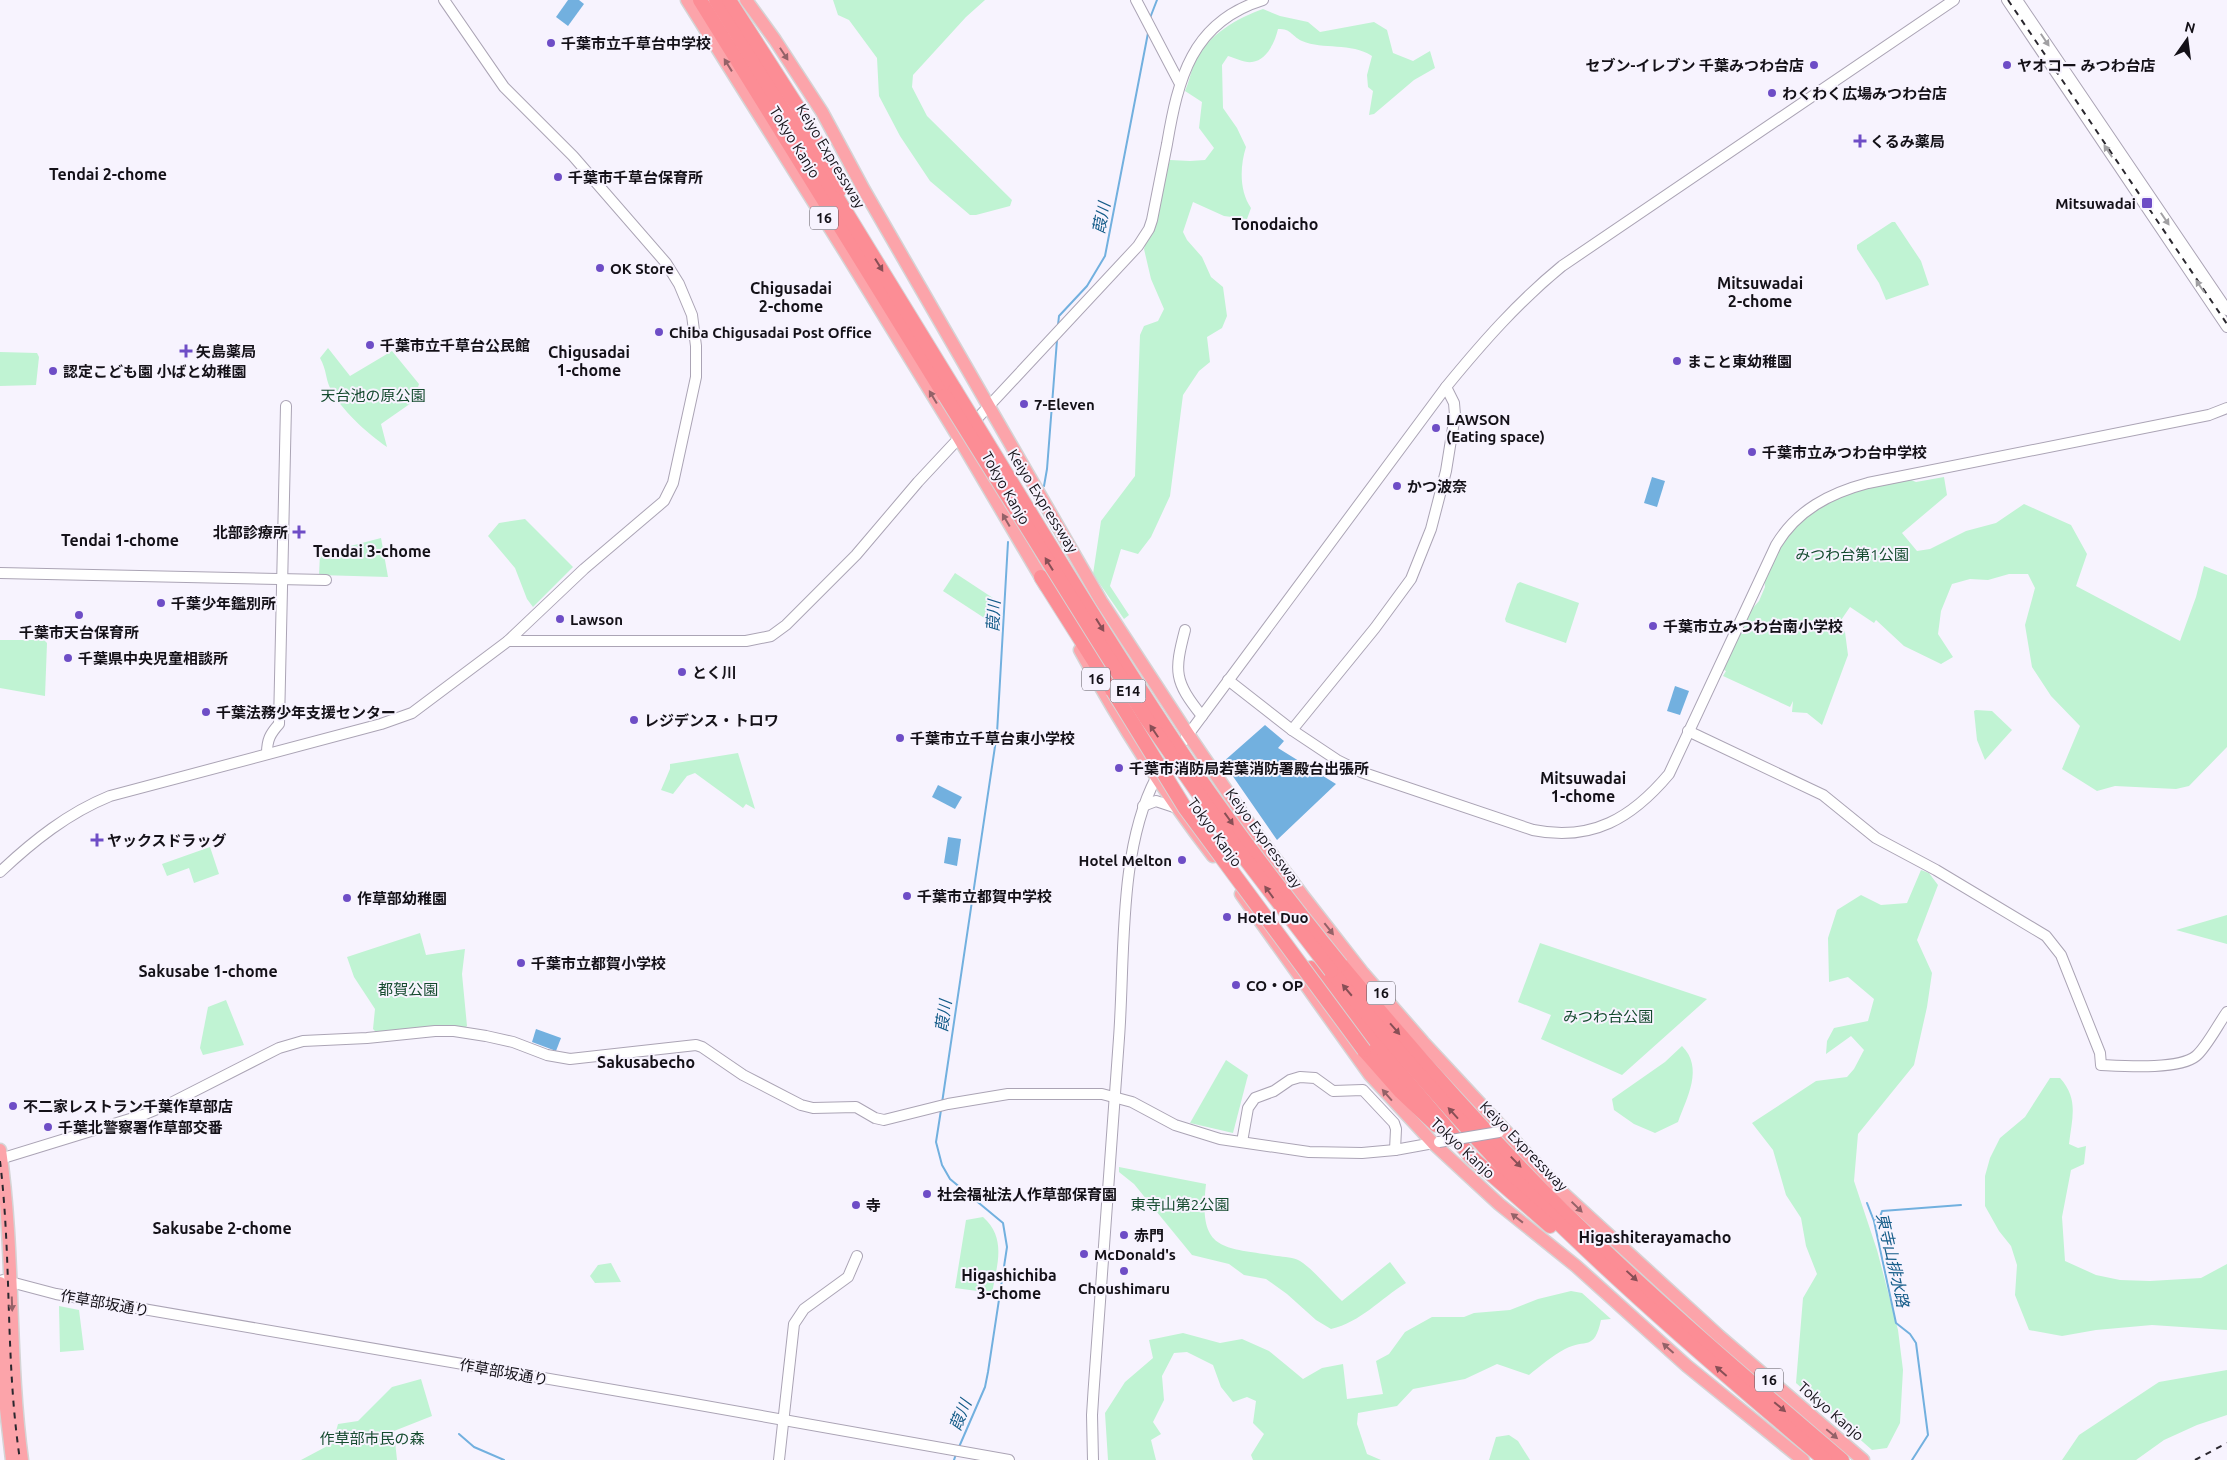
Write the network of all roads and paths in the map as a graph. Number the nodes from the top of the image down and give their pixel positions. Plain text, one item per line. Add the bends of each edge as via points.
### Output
1 (444, 0) edge
2 (687, 0) edge
3 (700, 0) edge
4 (716, 0) edge
5 (729, 0) edge
6 (746, 0) edge
7 (1136, 0) edge
8 (1263, 0) edge
9 (1954, 0) edge
10 (2006, 0) edge
11 (2018, 0) edge
12 (1179, 82) junction
13 (862, 238) junction
14 (2227, 310) edge
15 (2227, 326) edge
16 (1446, 386) junction
17 (950, 393) junction
18 (989, 405) junction
19 (286, 406) dead end
20 (2227, 408) edge
21 (959, 438) junction
22 (0, 572) edge
23 (1041, 577) junction
24 (283, 579) junction
25 (326, 580) dead end
26 (1185, 630) dead end
27 (508, 641) junction
28 (1228, 680) junction
29 (1202, 716) junction
30 (1292, 730) junction
31 (1688, 731) junction
32 (1188, 734) junction
33 (268, 753) junction
34 (1156, 778) junction
35 (1143, 806) junction
36 (1177, 808) junction
37 (0, 872) edge
38 (1226, 874) junction
39 (1336, 968) junction
40 (2227, 1012) edge
41 (1113, 1097) junction
42 (1501, 1132) junction
43 (1242, 1142) junction
44 (1436, 1143) junction
45 (1395, 1150) junction
46 (0, 1156) edge
47 (1474, 1160) junction
48 (857, 1256) dead end
49 (4, 1281) edge
50 (1642, 1302) junction
51 (782, 1420) junction
52 (12, 1460) edge
53 (22, 1460) edge
54 (779, 1460) edge
55 (1009, 1460) edge
56 (1093, 1460) edge
57 (1803, 1460) edge
58 (1825, 1460) edge
59 (1842, 1460) edge
60 (1863, 1460) edge

1 - 27 street via 504,87 573,156 666,263 692,315 696,346 696,377 670,493
21 -> 2 highway, Tokyo Kanjo / 16
3 - 17 highway, Keiyo Expressway / E14
4 - 13 highway, Keiyo Expressway / E14
5 - 13 highway via 797,106 842,190
6 -> 18 highway, Tokyo Kanjo / 16 via 822,112
7 - 12 street
8 - 12 street via 1233,13 1211,30 1192,56
9 - 16 street via 1562,266 1493,330
15 -> 10 street
11 -> 14 street
12 - 18 street via 1149,229 1130,255
13 -> 17 highway, Keiyo Expressway / E14
16 - 28 street
16 - 30 street via 1454,403 1455,415 1446,471 1431,529 1411,579
17 - 39 highway, Keiyo Expressway / E14, bridge via 1185,756
18 - 21 street
18 - 32 highway, Tokyo Kanjo / 16 via 1101,601
19 - 24 street
20 - 31 street via 2209,415 1868,483 1822,501 1794,520 1776,545
23 -> 21 highway, Tokyo Kanjo / 16
21 - 27 street via 856,555 771,636 746,641
22 - 24 street
23 - 34 highway, Tokyo Kanjo / 16 via 1131,740
23 - 47 highway, bridge via 1185,808 1364,1050 1400,1092
24 - 25 street
24 - 33 street via 279,724 267,741
26 - 29 street via 1177,659 1177,674 1185,694
27 - 33 street via 412,713
28 - 29 street
28 - 30 street
29 - 32 street
30 - 31 street via 1326,754 1361,772 1520,826 1557,834 1609,824 1634,810 1669,774
31 - 40 street via 1824,795 1876,838 2046,936 2061,955 2100,1053 2101,1065 2135,1067 2187,1061 2196,1056
32 - 34 street
32 -> 42 highway, Tokyo Kanjo / 16 via 1250,825 1363,973
33 - 37 street via 90,804 30,844
34 - 35 street
34 - 36 highway, Tokyo Kanjo / 16
35 - 36 street via 1156,801
35 - 41 street via 1135,832 1129,882
36 - 38 highway, Tokyo Kanjo / 16
44 -> 38 highway, Tokyo Kanjo / 16 via 1370,1075
38 - 47 highway via 1279,924 1340,1004
50 -> 39 highway, Keiyo Expressway / E14 via 1487,1150 1407,1061
39 -> 59 highway, Keiyo Expressway / E14 via 1564,1211 1659,1301
41 - 43 street via 1132,1102 1175,1125 1220,1139
41 - 46 street via 1102,1094 1023,1094 948,1104 884,1120 856,1107 813,1108 800,1105 743,1075 702,1046 570,1059 486,1036 436,1031 303,1040 289,1044 151,1112
41 - 56 street via 1092,1415
42 - 44 street, bridge
42 -> 60 highway, Tokyo Kanjo / 16 via 1601,1230
43 - 45 street via 1333,1154
43 - 45 street via 1251,1102 1290,1080 1307,1077 1319,1080 1333,1091 1357,1089 1367,1093 1394,1124
44 - 45 street
57 -> 44 highway, Tokyo Kanjo / 16 via 1687,1366 1576,1266 1499,1204
46 - 49 highway
47 - 50 highway
48 - 51 street via 848,1277 804,1309 794,1324
49 - 51 street, 作草部坂通り via 56,1294
49 - 52 highway via 5,1400
49 -> 53 highway
58 -> 50 highway, Keiyo Expressway / E14
51 - 54 street
51 - 55 street, 作草部坂通り

